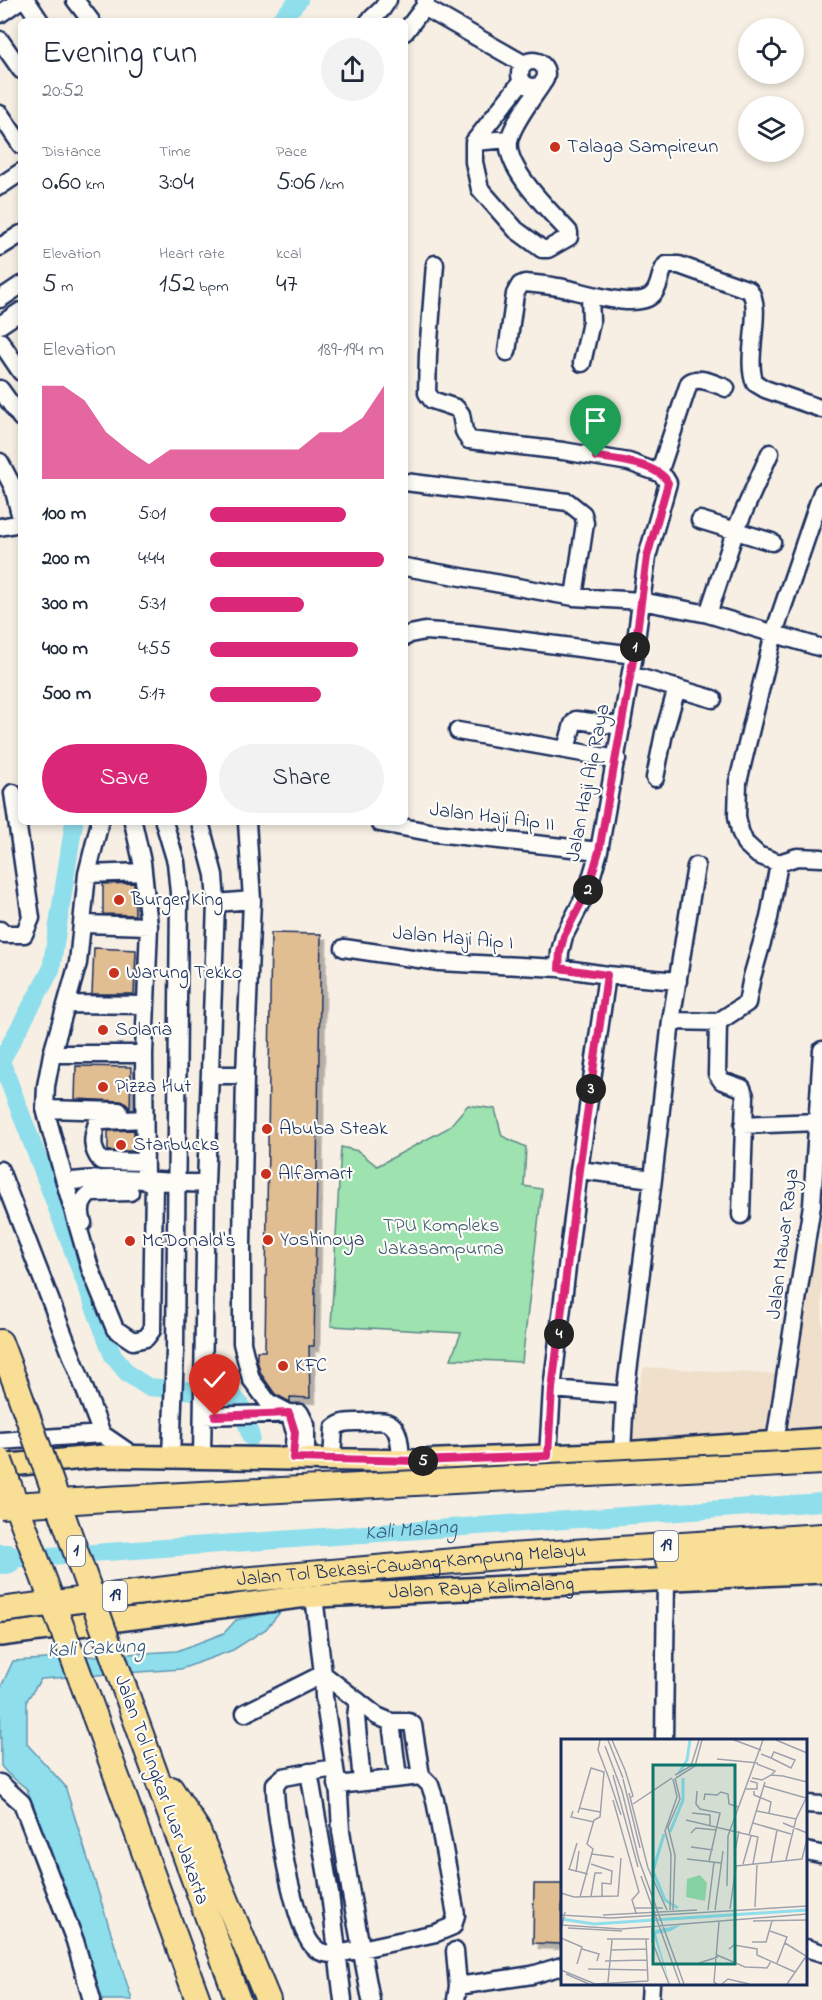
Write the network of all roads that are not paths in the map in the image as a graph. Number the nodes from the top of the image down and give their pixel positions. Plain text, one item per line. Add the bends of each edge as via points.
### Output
1 (20, 0) edge
2 (26, 0) edge
3 (75, 0) edge
4 (388, 0) edge
5 (425, 4) edge
6 (0, 14) edge
7 (38, 18) edge
8 (88, 18) edge
9 (372, 18) edge
10 (408, 28) edge
11 (0, 40) edge
12 (18, 66) edge
13 (523, 73) junction
14 (542, 84) junction
15 (0, 114) edge
16 (509, 139) junction
17 (18, 141) edge
18 (474, 141) junction
19 (18, 174) edge
20 (0, 186) edge
21 (18, 236) edge
22 (0, 247) edge
23 (435, 264) dead end
24 (10, 292) edge
25 (590, 295) junction
26 (18, 305) edge
27 (18, 312) edge
28 (0, 325) edge
29 (0, 341) edge
30 (507, 352) dead end
31 (582, 363) dead end
32 (18, 368) edge
33 (726, 387) dead end
34 (0, 389) edge
35 (822, 409) edge
36 (18, 414) edge
37 (770, 453) dead end
38 (0, 462) edge
39 (658, 473) junction
40 (408, 482) edge
41 (822, 492) edge
42 (18, 506) edge
43 (700, 520) dead end
44 (18, 524) edge
45 (0, 527) edge
46 (736, 529) junction
47 (772, 542) dead end
48 (408, 568) edge
49 (574, 597) junction
50 (641, 601) junction
51 (708, 614) junction
52 (774, 633) junction
53 (408, 635) edge
54 (822, 648) edge
55 (634, 655) junction
56 (631, 675) junction
57 (677, 688) junction
58 (713, 699) dead end
59 (622, 726) junction
60 (458, 732) dead end
61 (566, 749) junction
62 (617, 759) junction
63 (655, 778) dead end
64 (11, 793) edge
65 (99, 825) edge
66 (134, 825) edge
67 (165, 825) edge
68 (201, 825) edge
69 (247, 825) edge
70 (391, 825) edge
71 (599, 851) junction
72 (822, 858) edge
73 (778, 863) junction
74 (696, 866) dead end
75 (143, 872) junction
76 (87, 874) junction
77 (252, 900) junction
78 (216, 903) junction
79 (84, 924) junction
80 (149, 926) junction
81 (0, 930) edge
82 (344, 948) dead end
83 (559, 968) junction
84 (607, 975) junction
85 (678, 981) junction
86 (67, 1004) junction
87 (145, 1005) junction
88 (671, 1021) junction
89 (718, 1022) junction
90 (822, 1050) edge
91 (52, 1054) junction
92 (144, 1054) junction
93 (245, 1075) junction
94 (210, 1076) junction
95 (45, 1109) junction
96 (144, 1116) junction
97 (818, 1122) junction
98 (743, 1125) junction
99 (144, 1162) junction
100 (0, 1170) edge
101 (579, 1170) junction
102 (653, 1179) junction
103 (65, 1182) junction
104 (176, 1182) junction
105 (206, 1184) junction
106 (151, 1185) junction
107 (741, 1215) dead end
108 (124, 1336) junction
109 (0, 1342) edge
110 (552, 1389) junction
111 (625, 1395) junction
112 (289, 1413) junction
113 (207, 1415) junction
114 (102, 1434) junction
115 (822, 1439) edge
116 (0, 1442) edge
117 (775, 1442) junction
118 (622, 1453) junction
119 (134, 1456) junction
120 (548, 1456) junction
121 (171, 1457) junction
122 (202, 1457) junction
123 (299, 1458) junction
124 (332, 1459) junction
125 (0, 1461) edge
126 (401, 1461) junction
127 (822, 1462) edge
128 (0, 1466) edge
129 (0, 1506) edge
130 (822, 1536) edge
131 (510, 1556) junction
132 (822, 1560) edge
133 (822, 1572) edge
134 (666, 1578) junction
135 (306, 1597) junction
136 (0, 1610) edge
137 (0, 1635) edge
138 (323, 1674) junction
139 (358, 1701) junction
140 (245, 1713) dead end
141 (391, 1722) junction
142 (664, 1739) edge
143 (146, 1749) junction
144 (309, 1772) junction
145 (421, 1776) junction
146 (336, 1777) junction
147 (398, 1778) junction
148 (362, 1782) junction
149 (0, 1783) edge
150 (807, 1804) edge
151 (822, 1805) edge
152 (341, 1831) junction
153 (319, 1832) junction
154 (807, 1948) edge
155 (360, 1950) junction
156 (455, 1951) dead end
157 (822, 1953) edge
158 (338, 1954) junction
159 (561, 1966) edge
160 (651, 1985) edge
161 (457, 1993) edge
162 (92, 2000) edge
163 (198, 2000) edge
164 (238, 2000) edge
165 (268, 2000) edge
166 (343, 2000) edge
167 (371, 2000) edge
168 (650, 2000) edge

1 - 6 street
2 - 7 street
3 - 8 street
4 - 9 street
5 - 10 street
5 - 13 street
11 - 12 street
13 - 14 street via 527,86
13 - 14 street via 534,60 543,65 547,75
13 - 18 street
14 - 16 street
15 - 17 street
16 - 18 street
16 - 18 street via 509,151 529,189 569,232 569,237 549,249 542,249 516,230 480,189
19 - 20 street
21 - 22 street
23 - 39 street via 428,393 432,400 456,408 469,440 629,462
24 - 26 street
25 - 30 street via 560,287 520,285 515,294
25 - 31 street via 591,322
25 - 35 street via 645,300 657,288 663,268 672,264 744,287 753,294 755,308 751,367 755,383
27 - 28 street
29 - 32 street
33 - 39 street via 698,379 689,383
34 - 36 street
37 - 46 street
38 - 42 street
39 - 50 street, Jalan Haji Aip Raya via 668,483 647,557
40 - 49 street via 568,502 583,514 585,523
41 - 52 street
43 - 46 street
44 - 45 street
46 - 47 street
46 - 51 street
48 - 49 street
49 - 50 street
50 - 51 street
50 - 55 street, Jalan Haji Aip Raya
51 - 52 street
52 - 54 street
52 - 73 street via 736,802 745,843 758,855
53 - 55 street via 425,631 471,634
55 - 56 street, Jalan Haji Aip Raya
56 - 57 street
56 - 59 street, Jalan Haji Aip Raya
57 - 58 street
57 - 63 street
59 - 61 street via 576,720
59 - 62 street, Jalan Haji Aip Raya
60 - 61 street
61 - 62 street
62 - 71 street, Jalan Haji Aip Raya
64 - 81 street via 31,918 24,934 4,934
65 - 76 street
66 - 75 street
67 - 104 street via 176,862 179,893
68 - 78 street via 214,875
69 - 77 street
70 - 71 street, Jalan Haji Aip II
71 - 83 street, Jalan Haji Aip Raya via 587,892 564,936
72 - 73 street via 797,857
73 - 89 street via 769,918 747,1004
74 - 85 street
75 - 76 street
75 - 80 street
76 - 79 street
77 - 78 street
77 - 93 street
78 - 94 street
79 - 80 street
79 - 86 street
80 - 87 street
82 - 83 street, Jalan Haji Aip I via 439,962
83 - 84 street, Jalan Haji Aip I
84 - 85 street, Jalan Haji Aip I
84 - 101 street
85 - 88 street
86 - 87 street
86 - 91 street
87 - 92 street
88 - 89 street
88 - 102 street
89 - 98 street via 717,1074 722,1082 742,1088
90 - 97 street, Jalan Mawar Raya
91 - 92 street
91 - 95 street
92 - 96 street
93 - 94 street
93 - 112 street via 242,1342 251,1379 268,1402
94 - 105 street
95 - 96 street
95 - 103 street
96 - 99 street
96 - 99 street via 97,1123 93,1152 100,1161
97 - 98 street
97 - 117 street, Jalan Mawar Raya via 812,1205
98 - 107 street
99 - 106 street
100 - 114 street
101 - 102 street
101 - 110 street
102 - 111 street
103 - 106 street via 82,1179
103 - 108 street via 90,1268 115,1329
104 - 105 street
104 - 106 street
104 - 121 street
105 - 113 street
106 - 108 street via 152,1330 146,1338 133,1341
106 - 108 street via 91,1193 81,1207 84,1226
109 - 143 highway, Jalan Tol Lingkar Luar Jakarta / 1, bridge
110 - 111 street
110 - 120 street
111 - 118 street
112 - 113 street
112 - 123 street
113 - 122 street
114 - 116 street
114 - 119 street
115 - 117 main road
117 - 118 main road
118 - 120 main road
119 - 121 main road
119 - 128 main road
120 - 126 main road
121 - 122 main road
122 - 123 main road
123 - 124 main road
124 - 126 main road
124 - 126 street via 334,1428 338,1425 386,1422 399,1440
125 - 163 highway, Jalan Tol Lingkar Luar Jakarta / 1, bridge
127 - 129 highway, bridge
130 - 131 highway, Jalan Tol Bekasi–Cawang–Kampung Melayu / 19
131 - 132 highway
131 - 136 highway, Jalan Tol Bekasi–Cawang–Kampung Melayu / 19, bridge via 230,1581
133 - 134 main road, Jalan Raya Kalimalang
134 - 135 main road, Jalan Raya Kalimalang
134 - 142 street
135 - 137 main road, Jalan Raya Kalimalang
135 - 138 street
138 - 139 street
138 - 140 street
138 - 146 street
139 - 141 street
139 - 148 street
141 - 145 street via 413,1725
141 - 147 street
143 - 164 highway, Jalan Tol Lingkar Luar Jakarta / 1
143 - 165 highway via 197,1829
144 - 146 street
144 - 153 street
144 - 158 street via 283,1777 276,1784 280,1830 295,1905 306,1934 319,1952
145 - 147 street
145 - 155 street via 430,1785 435,1800 455,1923 436,1933
146 - 148 street
146 - 152 street
147 - 148 street
149 - 162 street via 22,1803 75,1941
150 - 151 street
152 - 153 street
152 - 155 street
153 - 158 street
154 - 157 street
155 - 158 street
155 - 167 street
156 - 161 street
158 - 166 street
159 - 161 street
160 - 168 street

